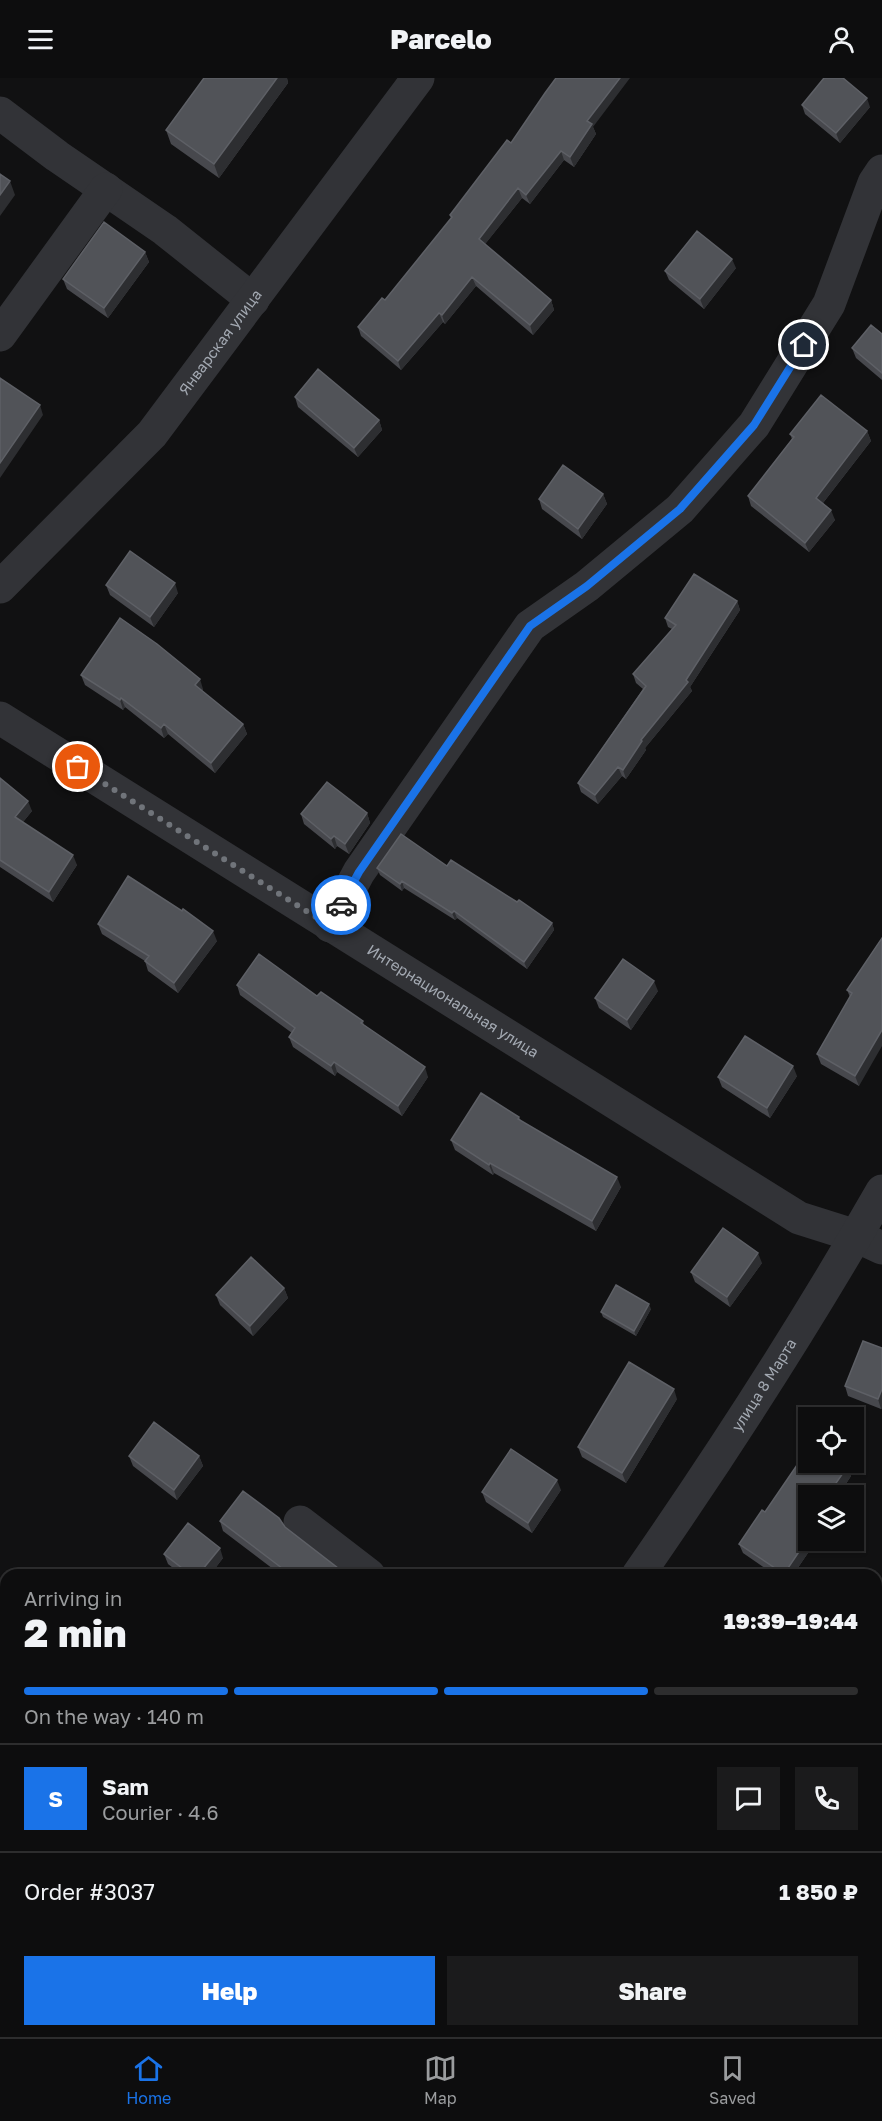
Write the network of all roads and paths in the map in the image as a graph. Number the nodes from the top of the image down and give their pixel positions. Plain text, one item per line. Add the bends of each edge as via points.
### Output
1 (418, 78) edge
2 (0, 113) edge
3 (882, 171) edge
4 (106, 189) junction
5 (253, 300) junction
6 (0, 334) edge
7 (0, 587) edge
8 (0, 718) edge
9 (330, 926) junction
10 (882, 1191) edge
11 (869, 1242) edge
12 (300, 1522) dead end
13 (361, 1569) edge
14 (642, 1569) edge

1 - 5 street, Январская улица
2 - 4 street
3 - 9 street via 829,304 754,425 680,509 587,586 530,626 359,872
4 - 5 street
4 - 6 street
5 - 7 street, Январская улица via 152,434
8 - 9 street, Интернациональная улица
9 - 11 street, Интернациональная улица via 799,1218
10 - 11 street, улица 8 Марта
11 - 14 street, улица 8 Марта
12 - 13 street

